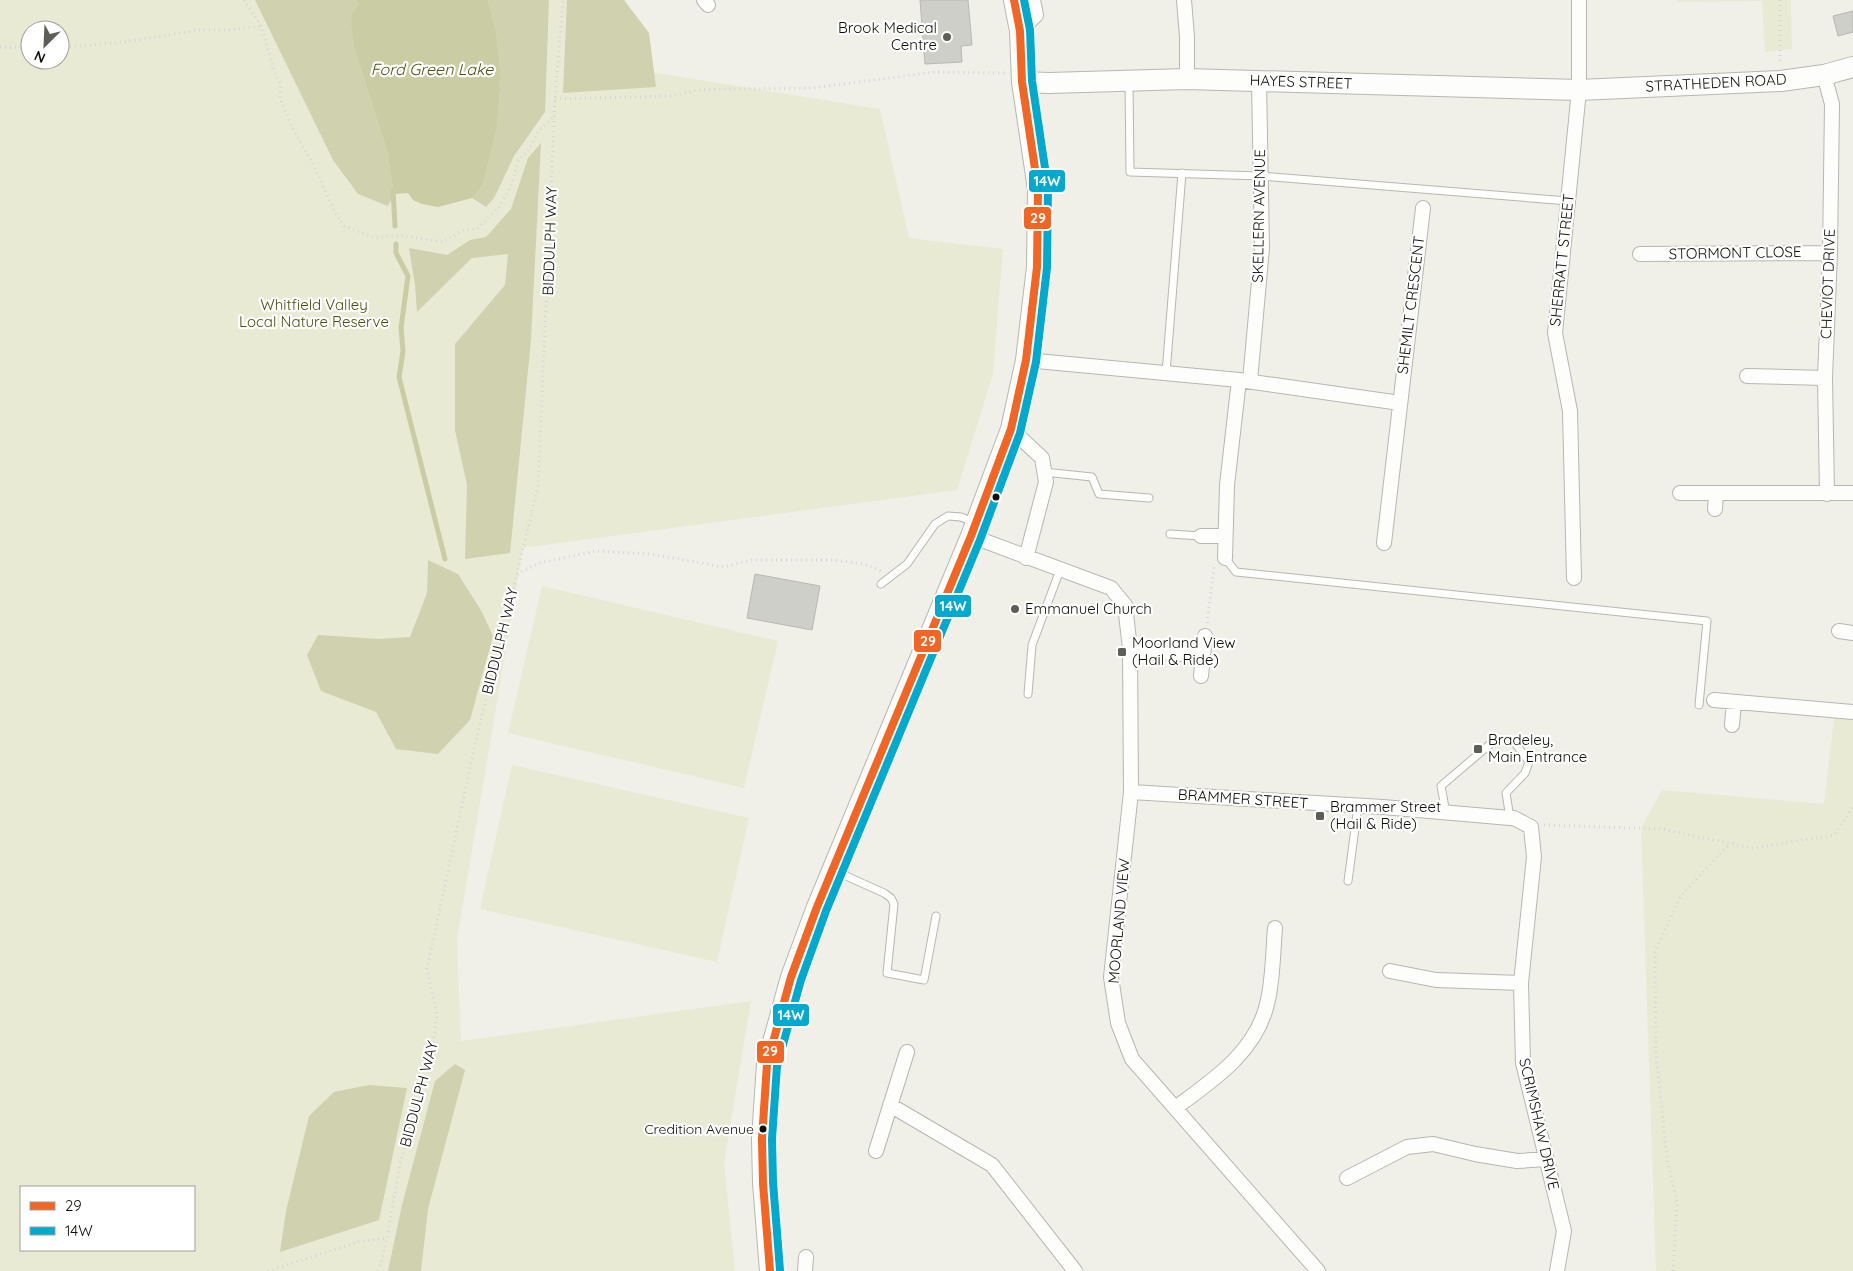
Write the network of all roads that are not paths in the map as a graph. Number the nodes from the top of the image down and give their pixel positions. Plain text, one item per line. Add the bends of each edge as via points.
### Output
1 (1014, 0) edge
2 (1033, 0) edge
3 (1184, 0) edge
4 (1579, 0) edge
5 (1020, 32) junction
6 (1853, 66) edge
7 (1824, 74) junction
8 (1022, 77) junction
9 (1187, 79) junction
10 (1259, 80) junction
11 (1129, 82) junction
12 (1579, 90) junction
13 (1182, 173) junction
14 (1261, 176) junction
15 (1568, 201) junction
16 (1423, 208) dead end
17 (1830, 252) junction
18 (1640, 255) dead end
19 (1026, 360) junction
20 (1166, 373) junction
21 (1747, 376) dead end
22 (1825, 378) junction
23 (1245, 380) junction
24 (1400, 403) junction
25 (1011, 429) junction
26 (1044, 472) junction
27 (1680, 493) dead end
28 (1716, 493) junction
29 (1853, 493) edge
30 (1827, 494) junction
31 (1149, 498) dead end
32 (1715, 509) dead end
33 (974, 530) junction
34 (1170, 534) dead end
35 (1201, 536) joint
36 (1225, 536) junction
37 (1384, 543) dead end
38 (1026, 558) junction
39 (1225, 558) joint
40 (1060, 570) junction
41 (1574, 578) dead end
42 (881, 584) dead end
43 (1839, 631) dead end
44 (1853, 633) edge
45 (1205, 636) road end
46 (1130, 648) junction
47 (1203, 656) junction
48 (1201, 676) dead end
49 (1028, 694) dead end
50 (1714, 700) dead end
51 (1734, 702) junction
52 (1700, 705) dead end
53 (1853, 712) edge
54 (1732, 725) dead end
55 (1131, 792) junction
56 (1358, 806) junction
57 (1446, 812) junction
58 (1510, 818) junction
59 (1528, 826) joint
60 (832, 870) junction
61 (1348, 881) dead end
62 (936, 916) dead end
63 (1275, 928) dead end
64 (1390, 970) dead end
65 (1521, 983) junction
66 (907, 1052) dead end
67 (890, 1105) junction
68 (1176, 1108) junction
69 (876, 1151) dead end
70 (1548, 1159) junction
71 (1347, 1178) dead end
72 (806, 1257) dead end
73 (770, 1271) edge
74 (806, 1271) edge
75 (1075, 1271) edge
76 (1318, 1271) edge
77 (1557, 1271) edge

1 - 5 street
2 - 5 street via 1036,15
3 - 9 street
4 - 12 street, SHERRATT STREET
5 - 8 street
6 - 7 street, STRATHEDEN ROAD
7 - 12 street, STRATHEDEN ROAD via 1781,81
7 - 17 street, CHEVIOT DRIVE via 1832,104
8 - 11 street, HAYES STREET via 1049,83
8 - 19 street via 1038,189 1037,267
9 - 10 street, HAYES STREET
9 - 11 street, HAYES STREET
10 - 12 street, HAYES STREET
10 - 14 street, SKELLERN AVENUE
11 - 13 lane via 1130,172
12 - 15 street, SHERRATT STREET
13 - 14 lane
13 - 20 lane
14 - 15 lane
14 - 23 street, SKELLERN AVENUE via 1262,248
15 - 41 street, SHERRATT STREET via 1555,333 1570,411
16 - 24 street, SHEMILT CRESCENT
17 - 18 street, STORMONT CLOSE
17 - 22 street, CHEVIOT DRIVE
19 - 20 street
19 - 25 street
20 - 23 street
21 - 22 street
22 - 30 street, CHEVIOT DRIVE
23 - 24 street
23 - 36 street, SKELLERN AVENUE via 1227,485
24 - 37 street, SHEMILT CRESCENT
25 - 26 street via 1042,458
25 - 33 street
26 - 31 lane via 1092,477 1099,494
26 - 38 street via 1046,482
27 - 28 street
28 - 30 street
28 - 32 street
29 - 30 street
33 - 38 street, MOORLAND VIEW
33 - 42 lane via 961,517 948,516 935,524 906,564
33 - 60 street
34 - 35 lane
35 - 36 street
36 - 39 street, SKELLERN AVENUE
38 - 40 street, MOORLAND VIEW
39 - 52 lane via 1236,572 1707,621
40 - 46 street, MOORLAND VIEW via 1110,588 1124,605
40 - 49 lane via 1032,645
43 - 44 street
45 - 47 street
46 - 47 street
46 - 55 street, MOORLAND VIEW
47 - 48 street
50 - 51 street
51 - 53 street
51 - 54 street
55 - 56 street, BRAMMER STREET
55 - 68 street, MOORLAND VIEW via 1111,977 1118,1024 1132,1059
56 - 57 street, BRAMMER STREET
56 - 61 lane
57 - 58 street, BRAMMER STREET
57 - 58 lane via 1441,786 1495,740 1508,740 1529,762 1525,773 1506,793
58 - 59 street, BRAMMER STREET
59 - 65 street, SCRIMSHAW DRIVE via 1534,857
60 - 62 lane via 891,898 894,904 887,973 924,980
60 - 73 street via 791,977 767,1064 762,1148
63 - 68 street via 1267,1005 1253,1039 1223,1073
64 - 65 street via 1436,980
65 - 70 street, SCRIMSHAW DRIVE via 1523,1063
66 - 67 street
67 - 69 street
67 - 75 street via 992,1165
68 - 76 street, MOORLAND VIEW
70 - 71 street via 1517,1161 1433,1144 1407,1147
70 - 77 street, SCRIMSHAW DRIVE via 1564,1231
72 - 74 street

